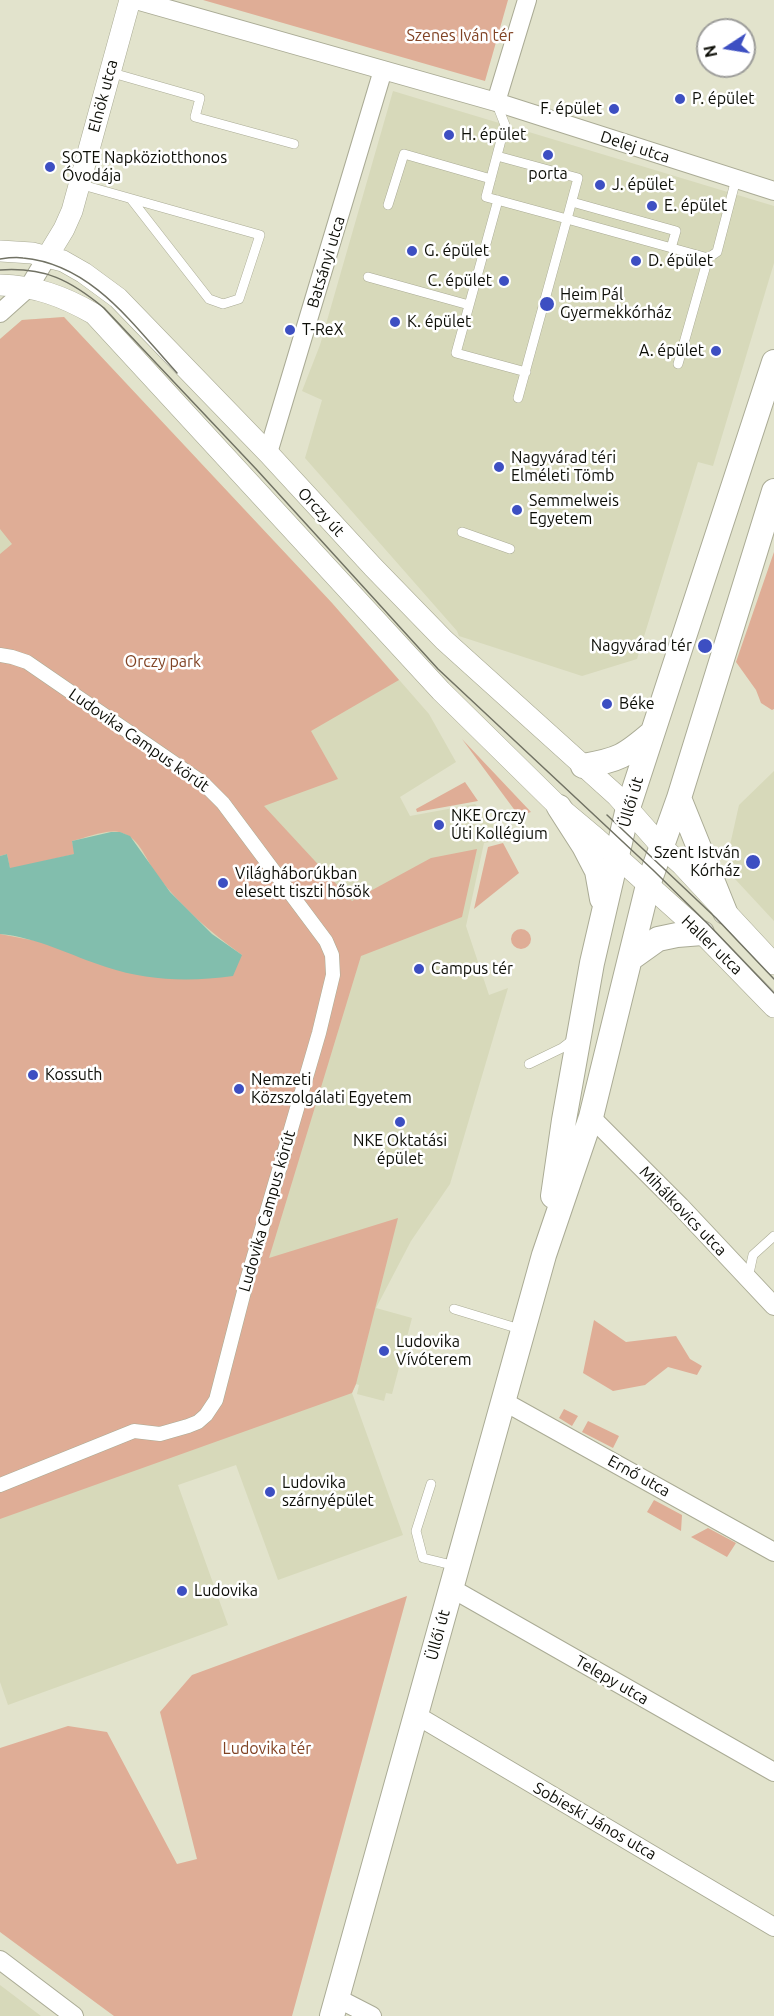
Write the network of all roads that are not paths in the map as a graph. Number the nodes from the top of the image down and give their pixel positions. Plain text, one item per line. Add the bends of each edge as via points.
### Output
1 (130, 0) edge
2 (136, 0) edge
3 (527, 0) edge
4 (383, 70) junction
5 (109, 72) junction
6 (496, 102) junction
7 (294, 144) dead end
8 (497, 156) junction
9 (491, 179) junction
10 (736, 179) junction
11 (79, 184) junction
12 (774, 191) edge
13 (131, 199) junction
14 (498, 200) junction
15 (572, 202) junction
16 (388, 205) dead end
17 (567, 219) junction
18 (671, 248) junction
19 (0, 251) edge
20 (47, 257) junction
21 (708, 258) junction
22 (368, 277) dead end
23 (0, 285) edge
24 (29, 287) junction
25 (469, 305) junction
26 (0, 313) edge
27 (774, 362) edge
28 (678, 364) dead end
29 (526, 372) junction
30 (518, 398) dead end
31 (766, 416) edge
32 (268, 453) junction
33 (774, 491) edge
34 (462, 532) dead end
35 (510, 549) dead end
36 (0, 655) edge
37 (652, 733) junction
38 (583, 766) junction
39 (679, 798) junction
40 (559, 807) junction
41 (628, 808) junction
42 (662, 846) junction
43 (616, 855) junction
44 (648, 885) junction
45 (604, 911) junction
46 (725, 912) junction
47 (702, 933) junction
48 (630, 959) junction
49 (774, 964) edge
50 (774, 1006) edge
51 (579, 1035) junction
52 (529, 1064) dead end
53 (591, 1117) junction
54 (774, 1236) edge
55 (544, 1255) junction
56 (748, 1278) junction
57 (774, 1306) edge
58 (454, 1309) dead end
59 (523, 1330) junction
60 (503, 1401) junction
61 (431, 1484) dead end
62 (0, 1485) edge
63 (774, 1552) edge
64 (454, 1577) junction
65 (416, 1715) junction
66 (774, 1772) edge
67 (774, 1927) edge
68 (0, 1960) edge
69 (334, 2007) edge
70 (74, 2016) edge
71 (372, 2016) edge

1 - 5 street, Elnök utca
2 - 4 street
3 - 6 street
4 - 6 street
4 - 32 street, Batsányi utca
5 - 7 lane via 200,98 195,117
5 - 11 street, Elnök utca
6 - 8 lane via 505,125
6 - 10 street, Delej utca
8 - 9 lane
8 - 15 lane via 578,178
9 - 14 lane via 486,196
9 - 16 lane via 404,154
10 - 12 street, Delej utca
10 - 21 lane via 717,252
11 - 13 lane
11 - 20 street, Elnök utca via 72,212
13 - 13 lane via 260,235 239,299 223,304 209,299
14 - 17 lane
14 - 25 lane
15 - 17 lane
15 - 18 lane via 676,231
17 - 18 lane
17 - 29 lane
18 - 21 lane
19 - 20 street, Orczy út
20 - 24 street
20 - 32 street, Orczy út via 84,273 118,298
21 - 28 lane
22 - 25 lane
23 - 24 street, Orczy út
24 - 26 street
24 - 40 street, Orczy út via 53,293 93,314 441,691
25 - 29 lane via 456,352
27 - 31 main road, Üllői út
29 - 30 lane
31 - 37 main road, Üllői út
32 - 38 street, Orczy út via 444,640
33 - 39 main road, Üllői út
34 - 35 lane
36 - 62 street, Ludovika Campus körút via 27,662 203,783 223,802 327,941 333,975 212,1409 188,1426 160,1434 134,1431
37 - 38 main road via 629,753
37 - 41 main road, Üllői út
38 - 41 street, Orczy út
39 - 42 main road, Üllői út
39 - 46 main road
40 - 43 street, Orczy út
40 - 45 main road via 597,871
41 - 42 street, Haller utca
41 - 43 main road, Üllői út
42 - 44 main road, Üllői út
42 - 46 street, Haller utca
43 - 44 street, Haller utca
43 - 45 main road, Üllői út
44 - 47 street, Haller utca
44 - 48 main road, Üllői út
45 - 51 main road, Üllői út
46 - 49 street, Haller utca
47 - 48 main road via 658,939
47 - 50 street, Haller utca
48 - 53 main road, Üllői út
51 - 52 lane
51 - 55 main road, Üllői út
53 - 55 main road, Üllői út
53 - 56 street, Mihálkovics utca
54 - 56 lane via 753,1255
55 - 59 main road, Üllői út
56 - 57 street, Mihálkovics utca
58 - 59 lane
59 - 60 main road, Üllői út
60 - 63 street, Ernő utca
60 - 64 main road, Üllői út
61 - 64 lane via 416,1531 423,1558
64 - 65 main road, Üllői út
64 - 66 street, Telepy utca
65 - 67 street, Sobieski János utca
65 - 69 main road, Üllői út
68 - 70 street
69 - 71 street

